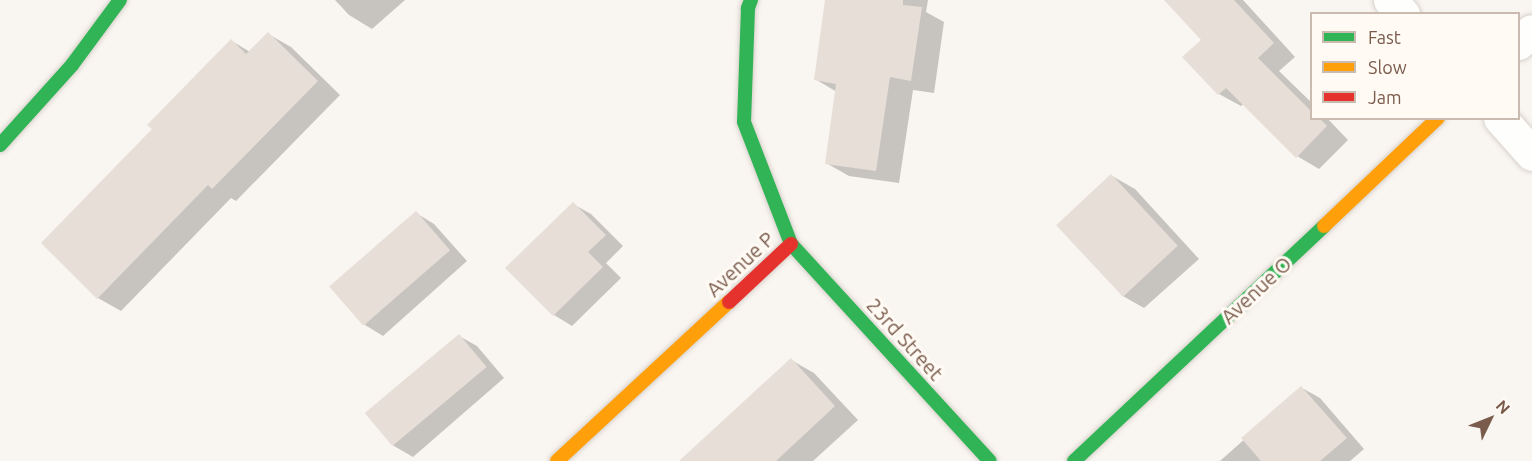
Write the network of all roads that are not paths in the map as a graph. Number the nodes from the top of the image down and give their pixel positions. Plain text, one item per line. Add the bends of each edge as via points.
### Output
1 (120, 0) edge
2 (751, 0) edge
3 (1390, 0) edge
4 (1401, 12) edge
5 (1532, 31) edge
6 (1520, 41) edge
7 (1436, 120) edge
8 (1502, 120) edge
9 (0, 145) edge
10 (1532, 154) edge
11 (791, 244) junction
12 (557, 461) edge
13 (990, 461) edge
14 (1074, 461) edge

1 - 9 street via 72,65
2 - 11 street, Avenue P via 744,122
3 - 4 street
5 - 6 street
7 - 14 street, Avenue O
8 - 10 street
11 - 12 street, Avenue P
11 - 13 street, 23rd Street

